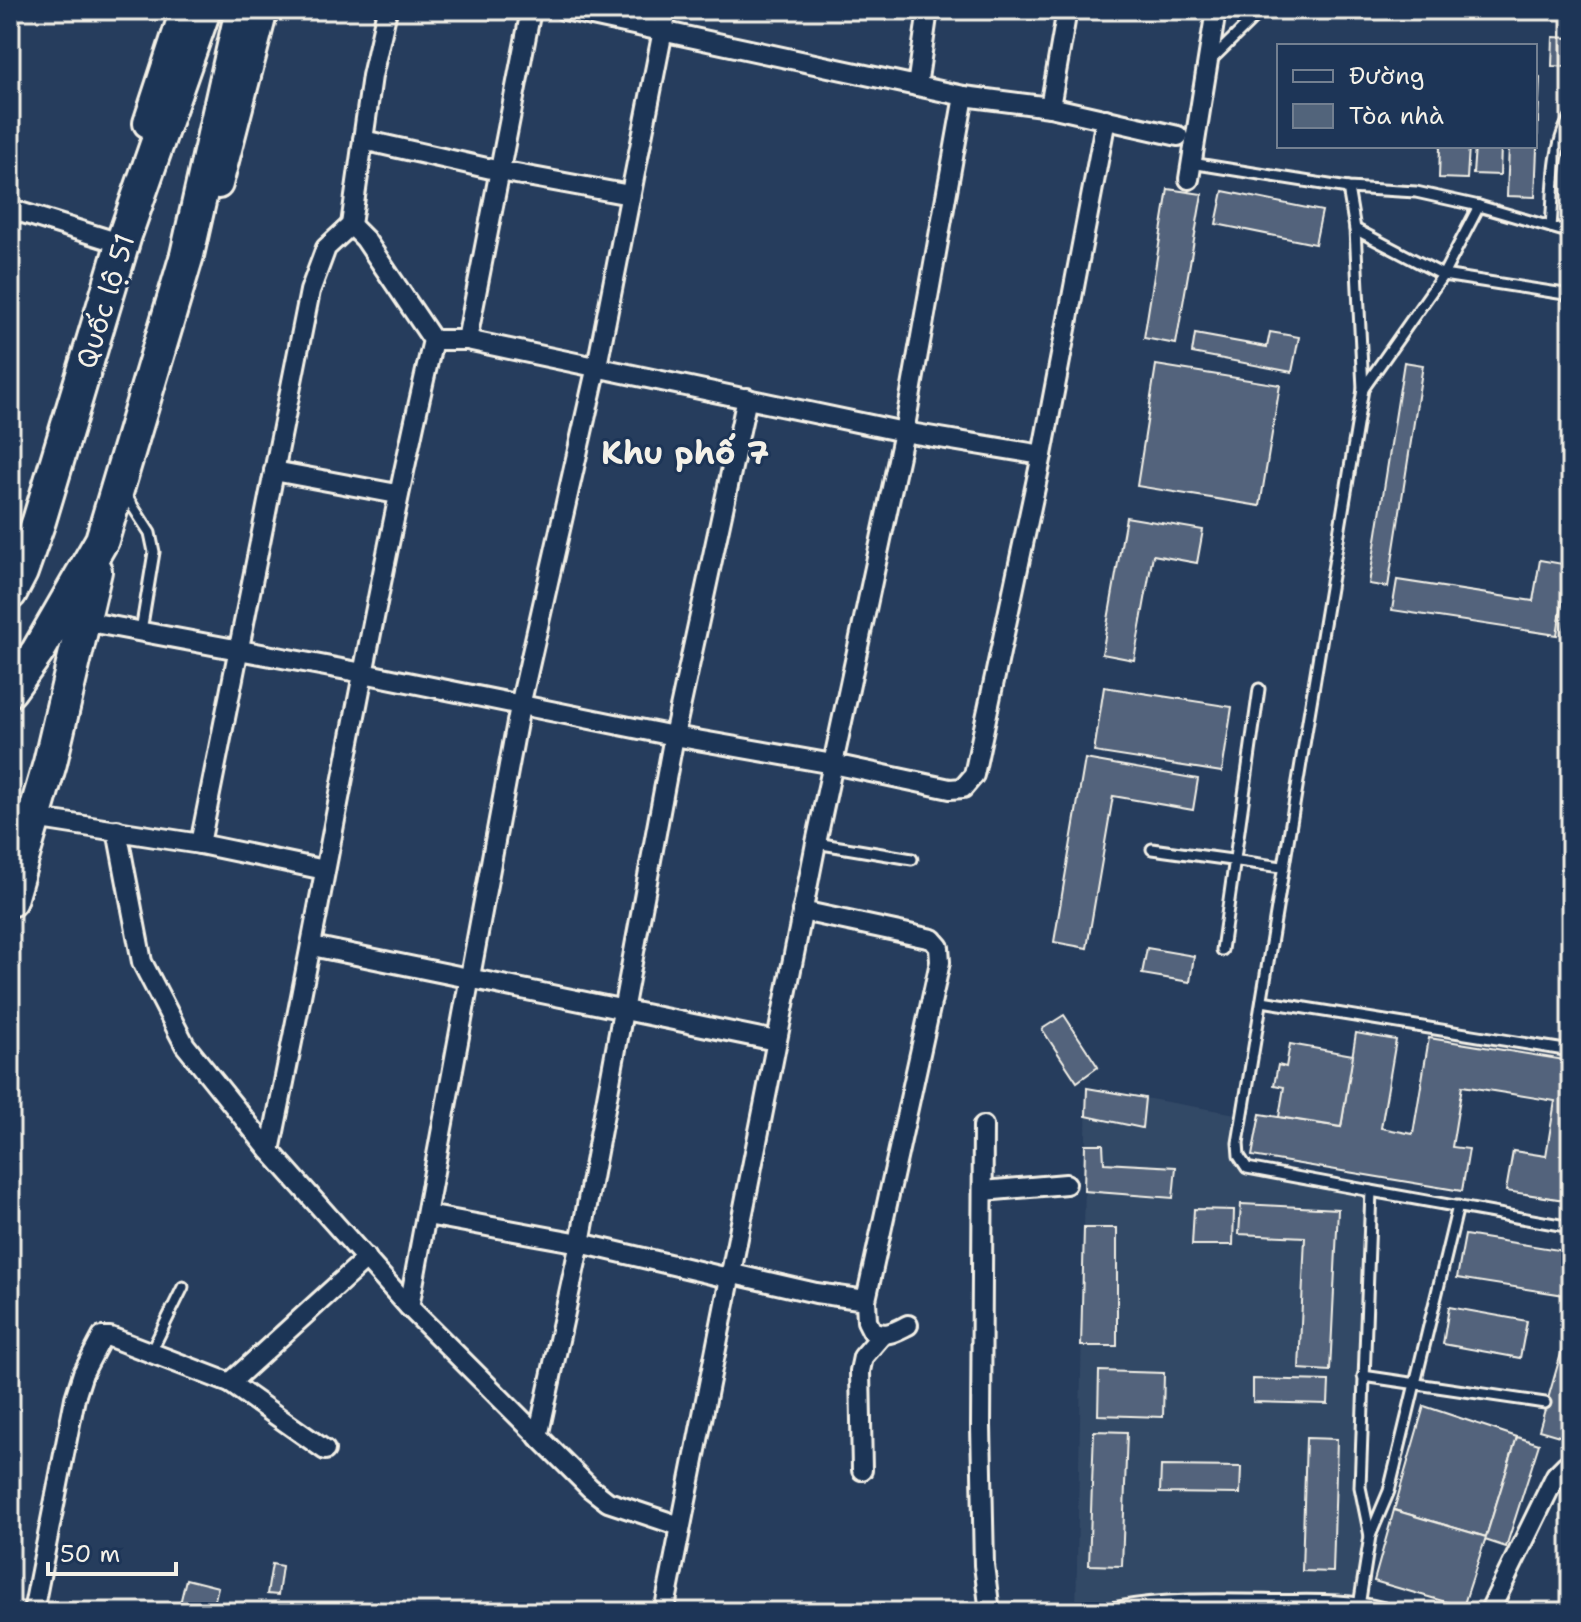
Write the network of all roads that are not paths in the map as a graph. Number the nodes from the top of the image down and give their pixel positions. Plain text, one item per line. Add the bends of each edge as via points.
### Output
1 (185, 10) edge
2 (204, 10) edge
3 (242, 10) edge
4 (263, 10) edge
5 (387, 10) edge
6 (531, 10) edge
7 (564, 10) edge
8 (667, 10) edge
9 (928, 10) edge
10 (1067, 10) edge
11 (1216, 10) edge
12 (1262, 10) edge
13 (661, 31) junction
14 (1207, 64) junction
15 (917, 86) junction
16 (964, 96) junction
17 (1050, 107) junction
18 (1571, 117) edge
19 (1106, 119) junction
20 (1178, 136) dead end
21 (363, 140) junction
22 (500, 171) junction
23 (1190, 171) joint
24 (1348, 188) junction
25 (630, 195) junction
26 (1479, 206) junction
27 (10, 209) edge
28 (351, 225) junction
29 (1551, 227) junction
30 (1355, 229) junction
31 (1571, 233) edge
32 (110, 240) junction
33 (1443, 275) junction
34 (1571, 295) edge
35 (433, 340) junction
36 (467, 340) junction
37 (597, 366) junction
38 (1363, 389) junction
39 (747, 398) junction
40 (904, 432) junction
41 (1042, 455) junction
42 (274, 471) junction
43 (397, 494) junction
44 (128, 499) junction
45 (22, 535) joint
46 (102, 540) junction
47 (14, 579) edge
48 (10, 618) edge
49 (84, 621) junction
50 (141, 632) junction
51 (237, 651) junction
52 (16, 672) edge
53 (363, 673) junction
54 (71, 678) junction
55 (1259, 689) dead end
56 (520, 706) junction
57 (674, 736) junction
58 (833, 764) junction
59 (34, 818) junction
60 (117, 830) junction
61 (816, 843) junction
62 (200, 844) junction
63 (1152, 849) dead end
64 (912, 859) dead end
65 (1235, 859) junction
66 (1282, 867) junction
67 (325, 870) junction
68 (10, 900) edge
69 (802, 911) junction
70 (312, 946) junction
71 (1222, 950) dead end
72 (469, 978) junction
73 (1262, 1001) junction
74 (622, 1008) junction
75 (776, 1041) junction
76 (1571, 1051) edge
77 (983, 1126) dead end
78 (270, 1151) junction
79 (1066, 1184) dead end
80 (983, 1191) junction
81 (1371, 1191) junction
82 (1458, 1206) junction
83 (427, 1215) junction
84 (1571, 1227) edge
85 (580, 1243) junction
86 (367, 1258) junction
87 (729, 1276) junction
88 (183, 1287) dead end
89 (866, 1300) junction
90 (409, 1307) junction
91 (908, 1325) dead end
92 (882, 1335) junction
93 (151, 1352) junction
94 (1363, 1376) junction
95 (1415, 1382) junction
96 (230, 1383) junction
97 (1545, 1403) dead end
98 (538, 1437) junction
99 (325, 1450) dead end
100 (1571, 1464) edge
101 (862, 1470) dead end
102 (680, 1526) junction
103 (1370, 1536) junction
104 (1359, 1606) junction
105 (33, 1612) edge
106 (664, 1612) edge
107 (990, 1612) edge
108 (1115, 1612) edge
109 (1382, 1612) edge
110 (1489, 1612) edge

1 - 32 main road, Quốc lộ 51
2 - 47 highway, Quốc lộ 51 via 125,235 39,521
3 - 46 highway via 187,255
4 - 44 main road via 200,258
5 - 21 street
6 - 22 street
7 - 13 street
8 - 13 street
9 - 15 street
10 - 17 street
11 - 14 street
12 - 14 lane
13 - 15 street
13 - 25 street
14 - 23 street
15 - 16 street
16 - 17 street
16 - 40 street
17 - 19 street
18 - 29 lane via 1559,144
19 - 20 street
19 - 41 street
21 - 22 street
21 - 28 street
22 - 25 street
22 - 36 street
23 - 24 lane
24 - 26 lane via 1416,192
24 - 30 lane
25 - 37 street
26 - 29 lane
26 - 33 lane
27 - 32 street
28 - 35 street
28 - 42 street via 326,248 310,291
29 - 31 lane
30 - 33 lane
30 - 38 lane
32 - 45 main road, Quốc lộ 51
33 - 34 lane
33 - 38 lane
35 - 36 street
35 - 43 street
36 - 37 street
37 - 39 street
37 - 56 street
38 - 66 lane
39 - 40 street
39 - 57 street
40 - 41 street
40 - 58 street
41 - 58 street via 974,775 963,788 950,789
42 - 43 street
42 - 51 street
43 - 53 street
44 - 46 main road
44 - 50 lane via 150,533 154,552
45 - 47 highway
46 - 49 highway
46 - 52 highway
47 - 48 highway
49 - 50 street
49 - 54 highway
50 - 51 street
51 - 53 street
51 - 62 street
52 - 54 highway
53 - 56 street
53 - 67 street
54 - 59 highway
55 - 65 lane
56 - 57 street
56 - 72 street
57 - 58 street
57 - 74 street
58 - 61 street
59 - 60 street
59 - 68 highway
60 - 62 street
60 - 78 street via 142,962 185,1045
61 - 64 lane
61 - 69 street
62 - 67 street
63 - 65 lane
65 - 66 lane
65 - 71 lane
66 - 73 lane
67 - 70 street
69 - 75 street
69 - 89 street via 932,939 939,947 937,977
70 - 72 street
70 - 78 street
72 - 74 street
72 - 83 street
73 - 76 lane
73 - 81 lane via 1239,1156 1247,1168
74 - 75 street
74 - 85 street
75 - 87 street
77 - 80 street
78 - 86 street
79 - 80 street
80 - 107 street via 983,1519
81 - 82 lane
81 - 94 lane
82 - 84 lane
82 - 95 lane
83 - 85 street
83 - 90 street
85 - 87 street
85 - 98 street
86 - 90 street
86 - 96 street
87 - 89 street
87 - 102 street
88 - 93 lane
89 - 92 street via 867,1321
90 - 98 street
91 - 92 street
92 - 101 street via 863,1357 860,1371
93 - 96 street
93 - 105 street via 102,1337 83,1373
94 - 95 lane
94 - 103 lane via 1360,1487
95 - 97 lane
95 - 103 lane via 1389,1491
96 - 99 street
98 - 102 street via 608,1502
100 - 110 street via 1556,1475
102 - 106 street
103 - 104 lane
104 - 108 street via 1162,1605
104 - 109 street

